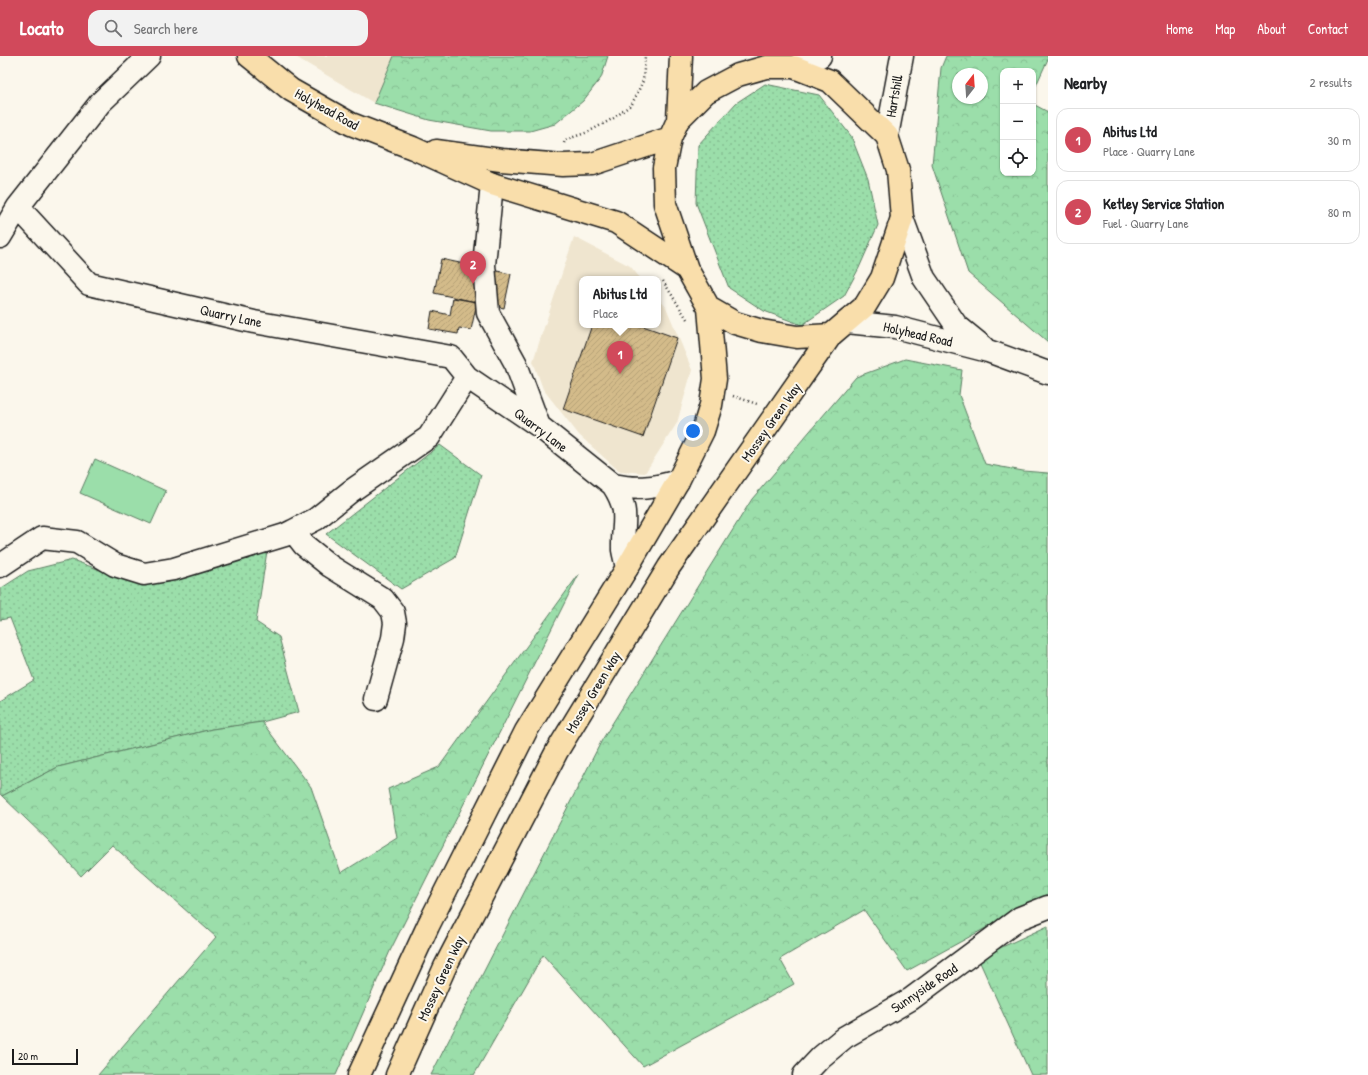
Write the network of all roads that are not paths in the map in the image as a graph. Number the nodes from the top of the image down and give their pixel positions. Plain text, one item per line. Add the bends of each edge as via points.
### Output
1 (149, 56) edge
2 (249, 56) edge
3 (681, 56) edge
4 (820, 56) edge
5 (902, 56) edge
6 (760, 61) edge
7 (794, 67) junction
8 (674, 129) junction
9 (887, 136) junction
10 (413, 148) junction
11 (492, 184) junction
12 (18, 207) junction
13 (902, 218) junction
14 (0, 237) edge
15 (687, 269) junction
16 (709, 308) junction
17 (839, 328) junction
18 (988, 351) junction
19 (1048, 373) edge
20 (467, 377) junction
21 (539, 426) junction
22 (678, 481) junction
23 (613, 485) junction
24 (294, 531) junction
25 (0, 566) edge
26 (627, 568) junction
27 (376, 699) dead end
28 (1048, 907) edge
29 (359, 1075) edge
30 (397, 1075) edge
31 (804, 1075) edge

1 - 12 street via 100,103
2 - 10 main road, Holyhead Road via 291,90 351,124
3 - 8 main road
4 - 7 street
5 - 9 street, Hartshill
6 - 7 main road
6 - 8 main road via 706,92
7 - 9 main road via 830,81
8 - 10 main road via 592,164 563,165 501,160
8 - 15 main road via 664,168 664,204
9 - 13 main road via 898,170
10 - 11 main road
11 - 15 main road via 616,222
11 - 21 street via 484,265 488,312 516,364
12 - 14 street
12 - 20 street, Quarry Lane via 89,284 254,322 452,357
13 - 17 main road, Mossey Green Way via 882,278 865,306
13 - 18 street, Holyhead Road via 924,278 956,325
15 - 16 main road
16 - 17 main road via 735,323 797,337
16 - 22 main road via 715,390 708,416
17 - 18 street, Holyhead Road via 895,327
17 - 30 main road, Mossey Green Way via 669,567 557,751 445,966
18 - 19 street, Holyhead Road
20 - 21 street, Quarry Lane
20 - 24 street via 429,437 351,491 316,519
21 - 23 street, Quarry Lane
22 - 23 street, Quarry Lane via 645,489
22 - 26 main road
23 - 26 street, Quarry Lane via 624,506 624,550
24 - 25 street via 174,569 144,574 115,565 78,542 42,538
24 - 27 street via 304,545 330,566 383,599 394,612 393,638
26 - 29 main road via 526,731 428,926
28 - 31 street, Sunnyside Road via 1020,918 911,999 845,1037

